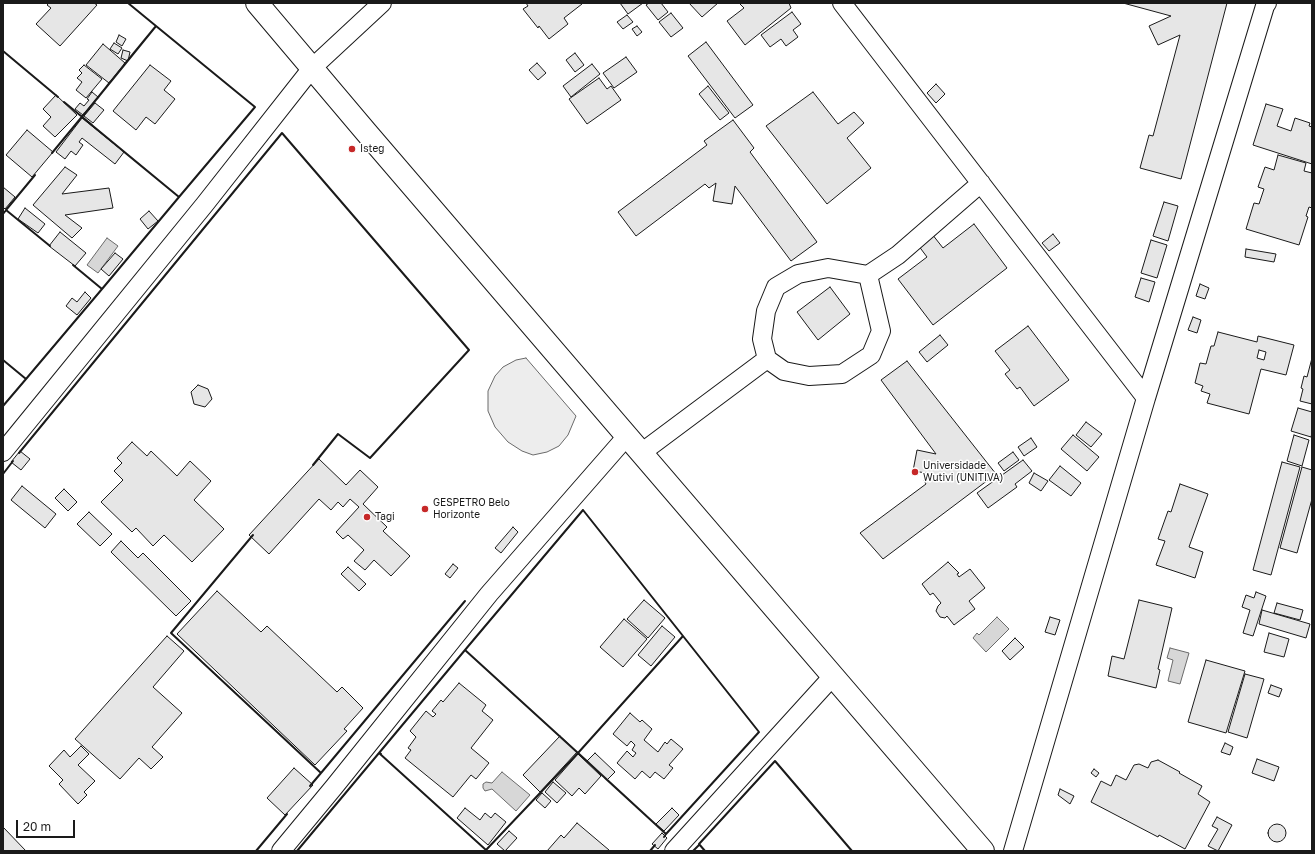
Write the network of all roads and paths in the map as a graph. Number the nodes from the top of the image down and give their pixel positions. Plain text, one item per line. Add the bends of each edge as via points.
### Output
1 (257, 3) edge
2 (382, 3) edge
3 (842, 3) edge
4 (1268, 3) edge
5 (312, 68) junction
6 (980, 183) junction
7 (868, 275) junction
8 (767, 359) junction
9 (1146, 398) junction
10 (627, 436) junction
11 (3, 452) edge
12 (641, 453) junction
13 (833, 676) junction
14 (281, 851) edge
15 (674, 851) edge
16 (983, 851) edge
17 (1012, 851) edge

1 - 5 main road
2 - 5 street
3 - 6 street
4 - 9 street
5 - 10 main road
5 - 11 street
6 - 7 street via 898,255
6 - 9 street
7 - 8 street via 828,268 798,274 776,287 766,311 762,339
7 - 8 street via 880,332 871,355 842,374 808,376 784,371
8 - 12 street
9 - 17 street
10 - 12 main road
10 - 14 street via 489,594
12 - 13 main road
13 - 15 street
13 - 16 main road

